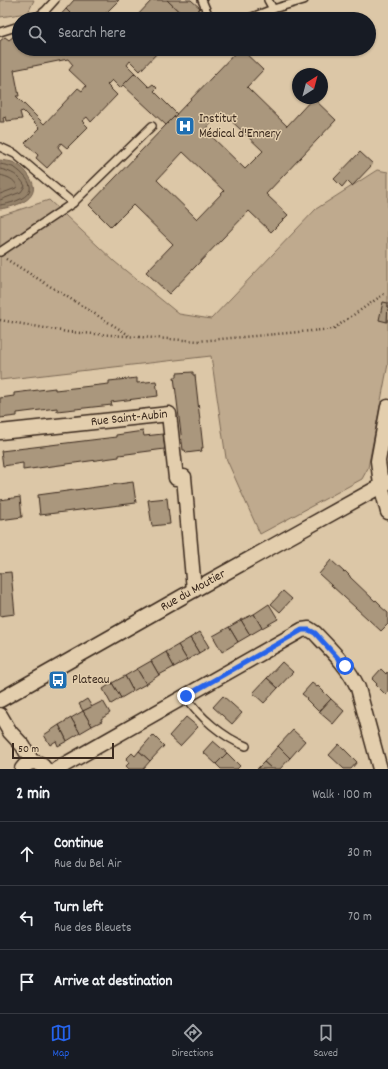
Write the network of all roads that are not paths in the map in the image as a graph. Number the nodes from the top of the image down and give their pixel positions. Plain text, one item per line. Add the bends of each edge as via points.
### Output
1 (55, 0) edge
2 (202, 0) edge
3 (268, 0) edge
4 (304, 0) edge
5 (273, 9) junction
6 (44, 12) edge
7 (207, 12) edge
8 (265, 12) edge
9 (12, 28) edge
10 (0, 32) edge
11 (152, 126) dead end
12 (0, 147) edge
13 (73, 203) junction
14 (0, 252) edge
15 (388, 407) edge
16 (0, 432) edge
17 (384, 484) edge
18 (388, 512) edge
19 (194, 590) junction
20 (186, 696) junction
21 (0, 700) edge
22 (0, 715) edge
23 (246, 746) dead end
24 (27, 766) edge
25 (45, 769) edge
26 (57, 769) edge
27 (380, 769) edge

1 - 6 lane
2 - 7 lane
3 - 5 lane
4 - 5 lane
5 - 8 lane
9 - 10 lane
11 - 13 lane
12 - 13 lane via 15,154
13 - 14 lane
15 - 17 street via 378,461
16 - 19 street, Rue Saint-Aubin via 169,414 176,478 184,477
17 - 18 street
17 - 19 street, Rue du Moutier
19 - 21 street, Rue du Moutier
20 - 23 lane via 219,731 236,743
20 - 26 street
20 - 27 street via 302,630 309,630 315,633 345,666 358,688
22 - 24 street via 10,732 24,746
24 - 25 street via 40,764

